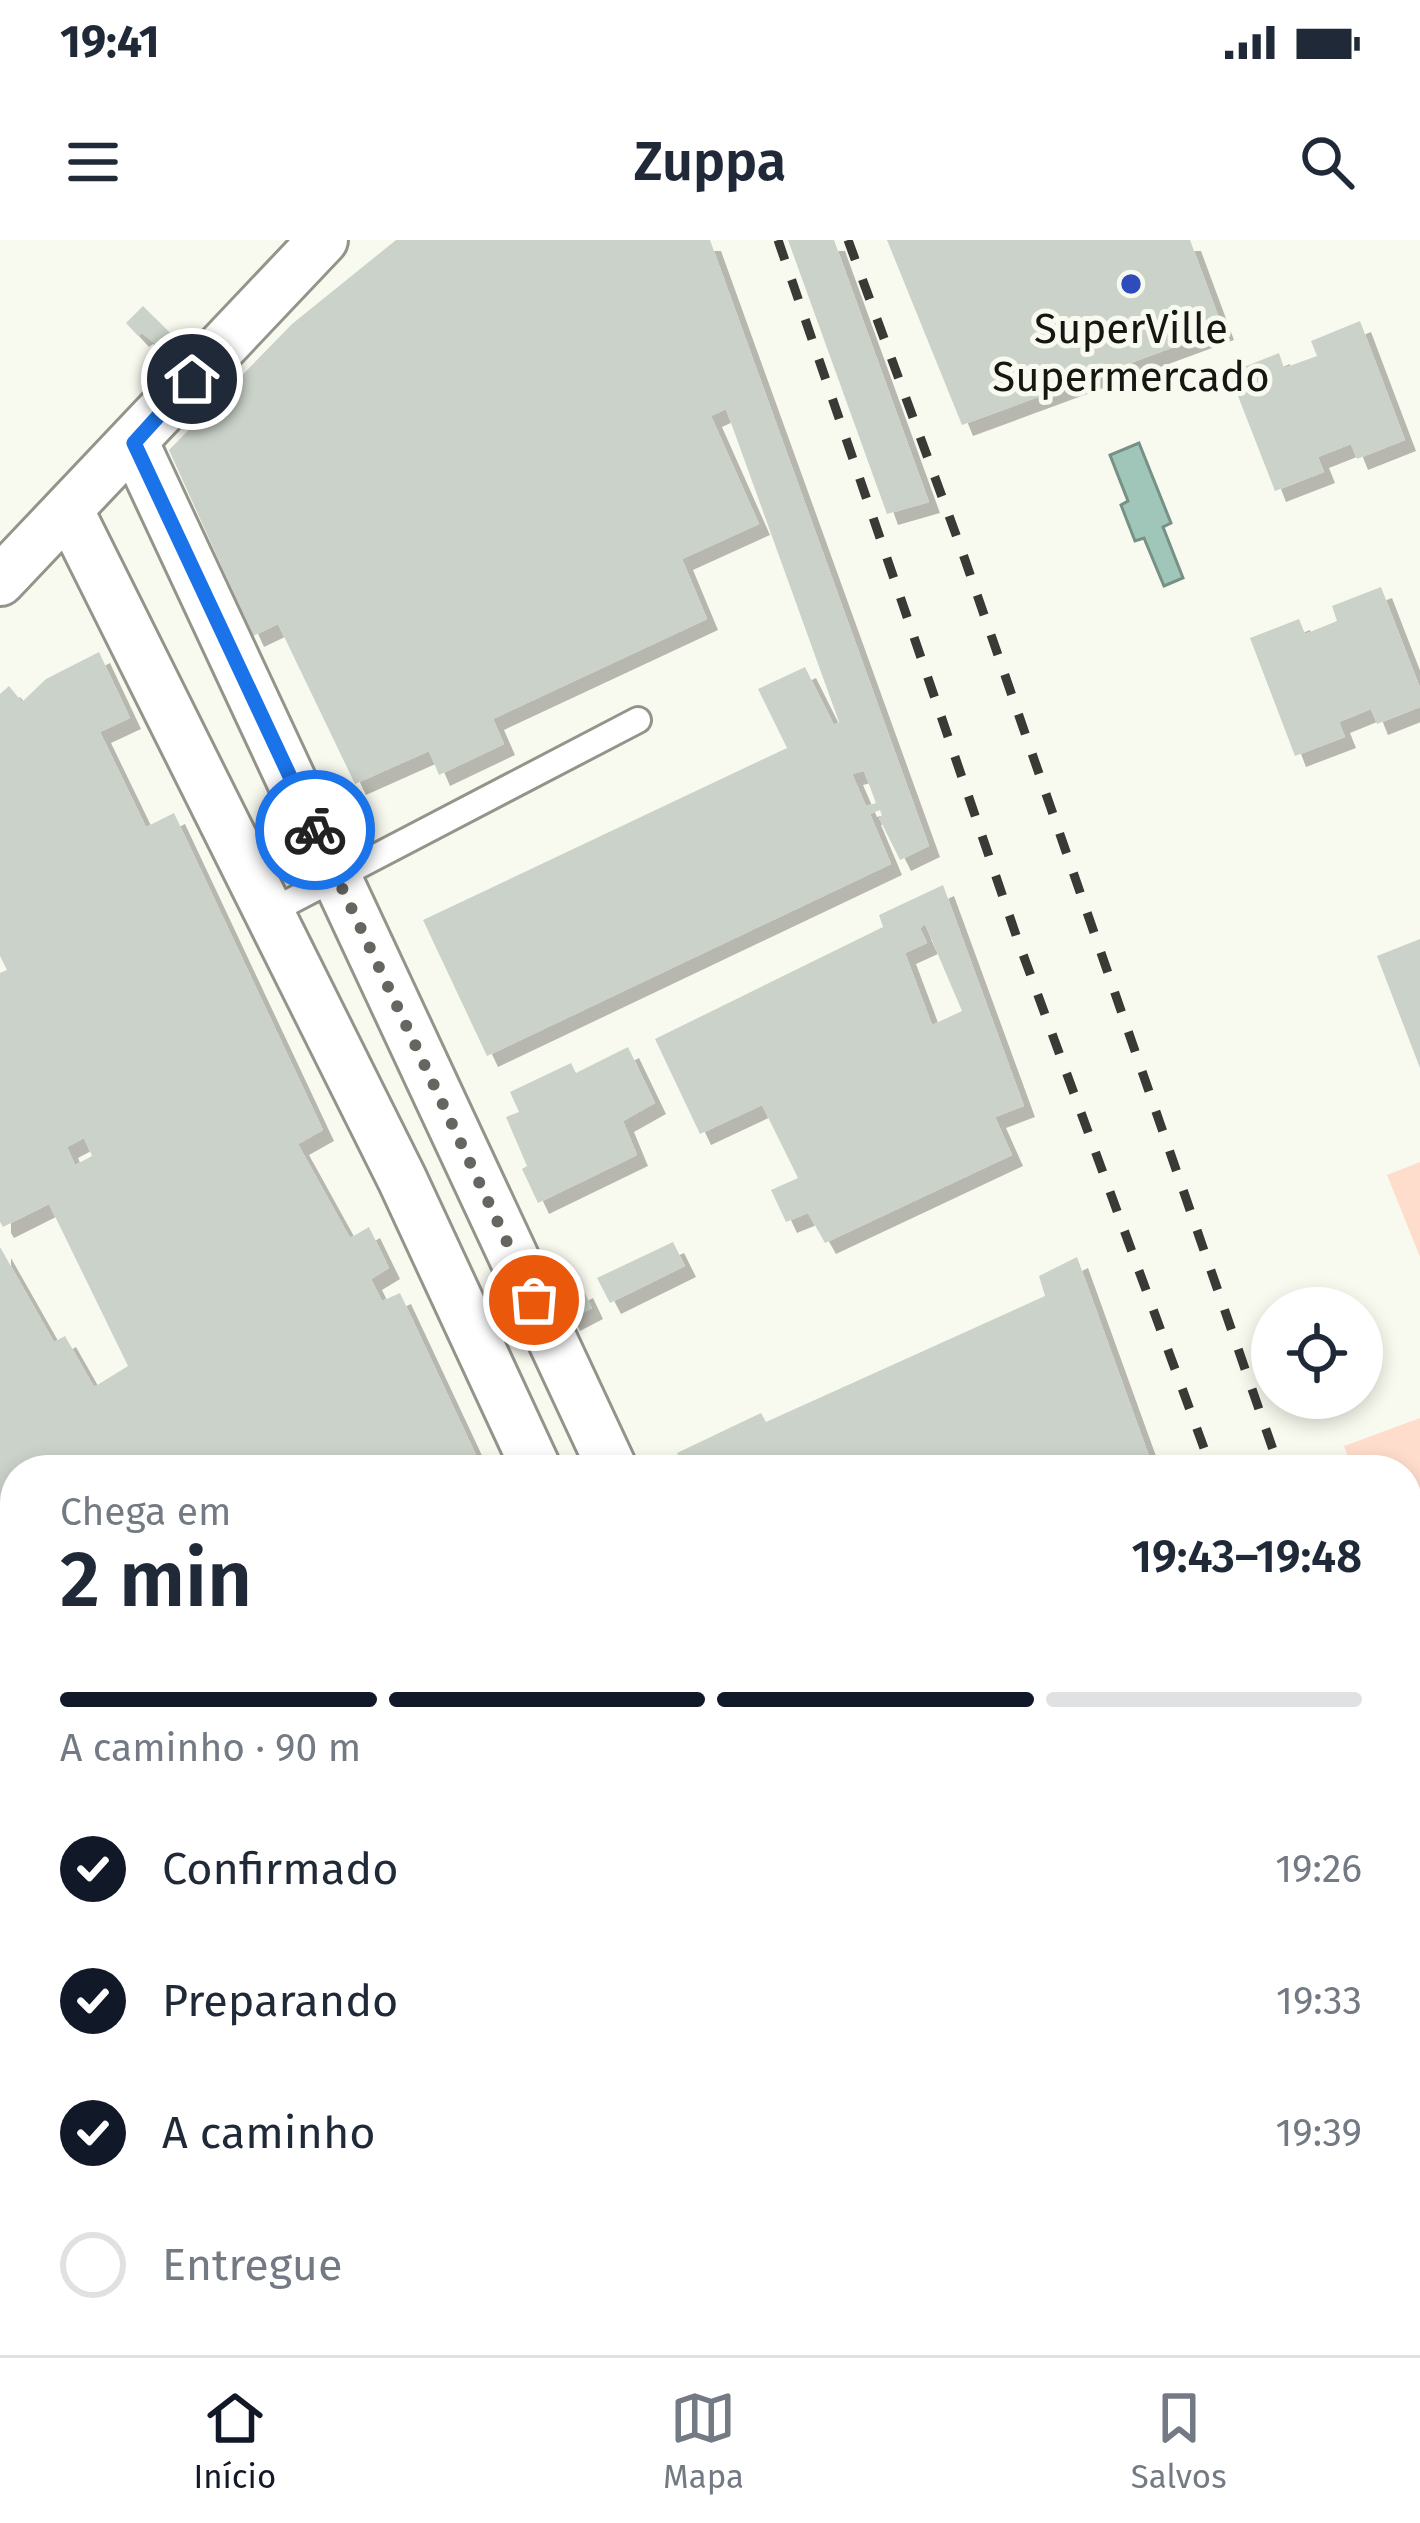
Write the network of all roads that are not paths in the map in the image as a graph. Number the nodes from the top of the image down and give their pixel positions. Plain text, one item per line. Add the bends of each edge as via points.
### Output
1 (323, 240) edge
2 (134, 443) junction
3 (69, 511) junction
4 (0, 581) edge
5 (638, 720) dead end
6 (337, 876) junction
7 (268, 913) junction
8 (530, 1455) edge
9 (606, 1455) edge

1 - 2 street
2 - 3 street
2 - 6 street
3 - 4 street
3 - 7 street
5 - 6 lane
6 - 7 lane
6 - 9 street
7 - 8 street

